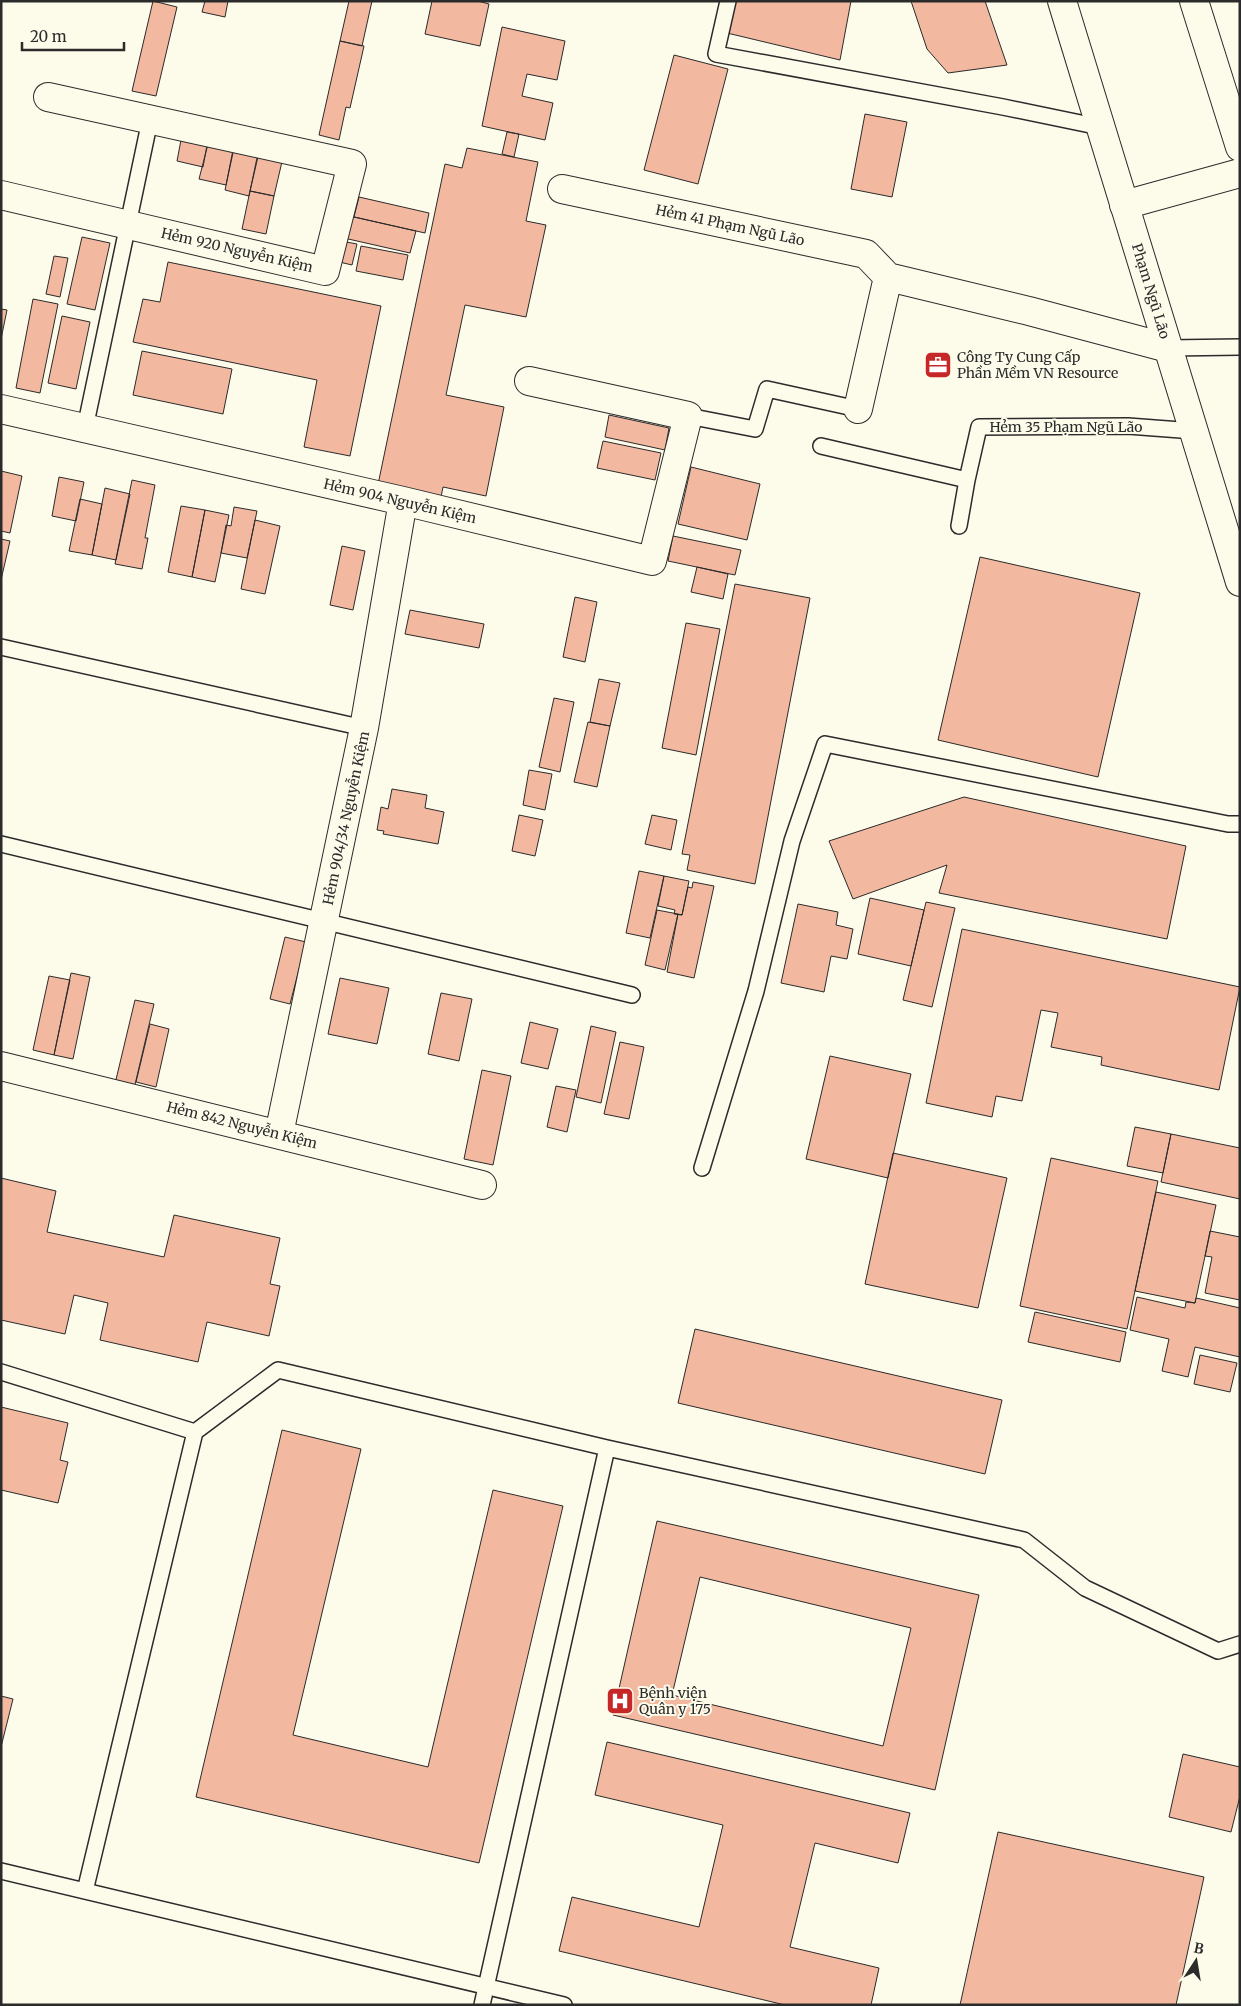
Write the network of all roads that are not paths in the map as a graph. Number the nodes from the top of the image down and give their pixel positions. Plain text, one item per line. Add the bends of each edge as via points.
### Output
1 (728, 1) edge
2 (1062, 1) edge
3 (1194, 1) edge
4 (1231, 91) edge
5 (48, 98) dead end
6 (150, 120) junction
7 (1100, 127) junction
8 (1240, 147) edge
9 (1240, 173) edge
10 (562, 189) dead end
11 (1, 195) edge
12 (1124, 205) junction
13 (128, 225) junction
14 (888, 277) junction
15 (1240, 347) edge
16 (1168, 348) junction
17 (529, 381) dead end
18 (858, 409) joint
19 (2, 414) edge
20 (688, 416) junction
21 (85, 428) junction
22 (1194, 431) junction
23 (821, 446) dead end
24 (967, 480) junction
25 (403, 501) junction
26 (959, 526) dead end
27 (1240, 582) edge
28 (1, 647) edge
29 (364, 728) junction
30 (1240, 824) edge
31 (1, 844) edge
32 (325, 921) junction
33 (632, 995) dead end
34 (1, 1066) edge
35 (279, 1134) junction
36 (702, 1168) dead end
37 (482, 1185) dead end
38 (1, 1372) edge
39 (196, 1432) junction
40 (607, 1448) junction
41 (1240, 1644) edge
42 (1, 1871) edge
43 (85, 1891) junction
44 (486, 1987) junction
45 (482, 2005) edge
46 (564, 2005) edge

1 - 7 lane via 716,54
2 - 7 street, Phạm Ngũ Lão
3 - 4 street
4 - 8 street
5 - 6 street, Hẻm 920 Nguyễn Kiệm
6 - 13 lane
6 - 13 street, Hẻm 920 Nguyễn Kiệm via 352,164 325,270
7 - 12 street, Phạm Ngũ Lão
9 - 12 street
10 - 14 street, Hẻm 41 Phạm Ngũ Lão via 866,254
11 - 13 street, Hẻm 920 Nguyễn Kiệm
12 - 16 street, Phạm Ngũ Lão
13 - 21 lane
14 - 16 street
14 - 18 street
15 - 16 lane
16 - 22 street, Phạm Ngũ Lão
17 - 20 street
18 - 20 lane via 766,389 755,429
19 - 21 street, Hẻm 904 Nguyễn Kiệm
20 - 25 street, Hẻm 904 Nguyễn Kiệm via 652,561
21 - 25 street, Hẻm 904 Nguyễn Kiệm
22 - 24 lane, Hẻm 35 Phạm Ngũ Lão via 1128,426 979,427
22 - 27 street, Phạm Ngũ Lão
23 - 24 lane
24 - 26 lane, Hẻm 35 Phạm Ngũ Lão
25 - 29 street, Hẻm 904/34 Nguyễn Kiệm
28 - 29 lane
29 - 32 street, Hẻm 904/34 Nguyễn Kiệm
30 - 36 lane via 825,744 792,841 756,991
31 - 32 lane
32 - 33 lane
32 - 35 street, Hẻm 904/34 Nguyễn Kiệm
34 - 35 street, Hẻm 842 Nguyễn Kiệm
35 - 37 street, Hẻm 842 Nguyễn Kiệm
38 - 39 lane
39 - 40 lane via 278,1370
39 - 43 lane
40 - 41 lane via 1024,1540 1085,1588 1218,1651
40 - 44 lane
42 - 43 lane
43 - 44 lane
44 - 45 lane
44 - 46 lane

